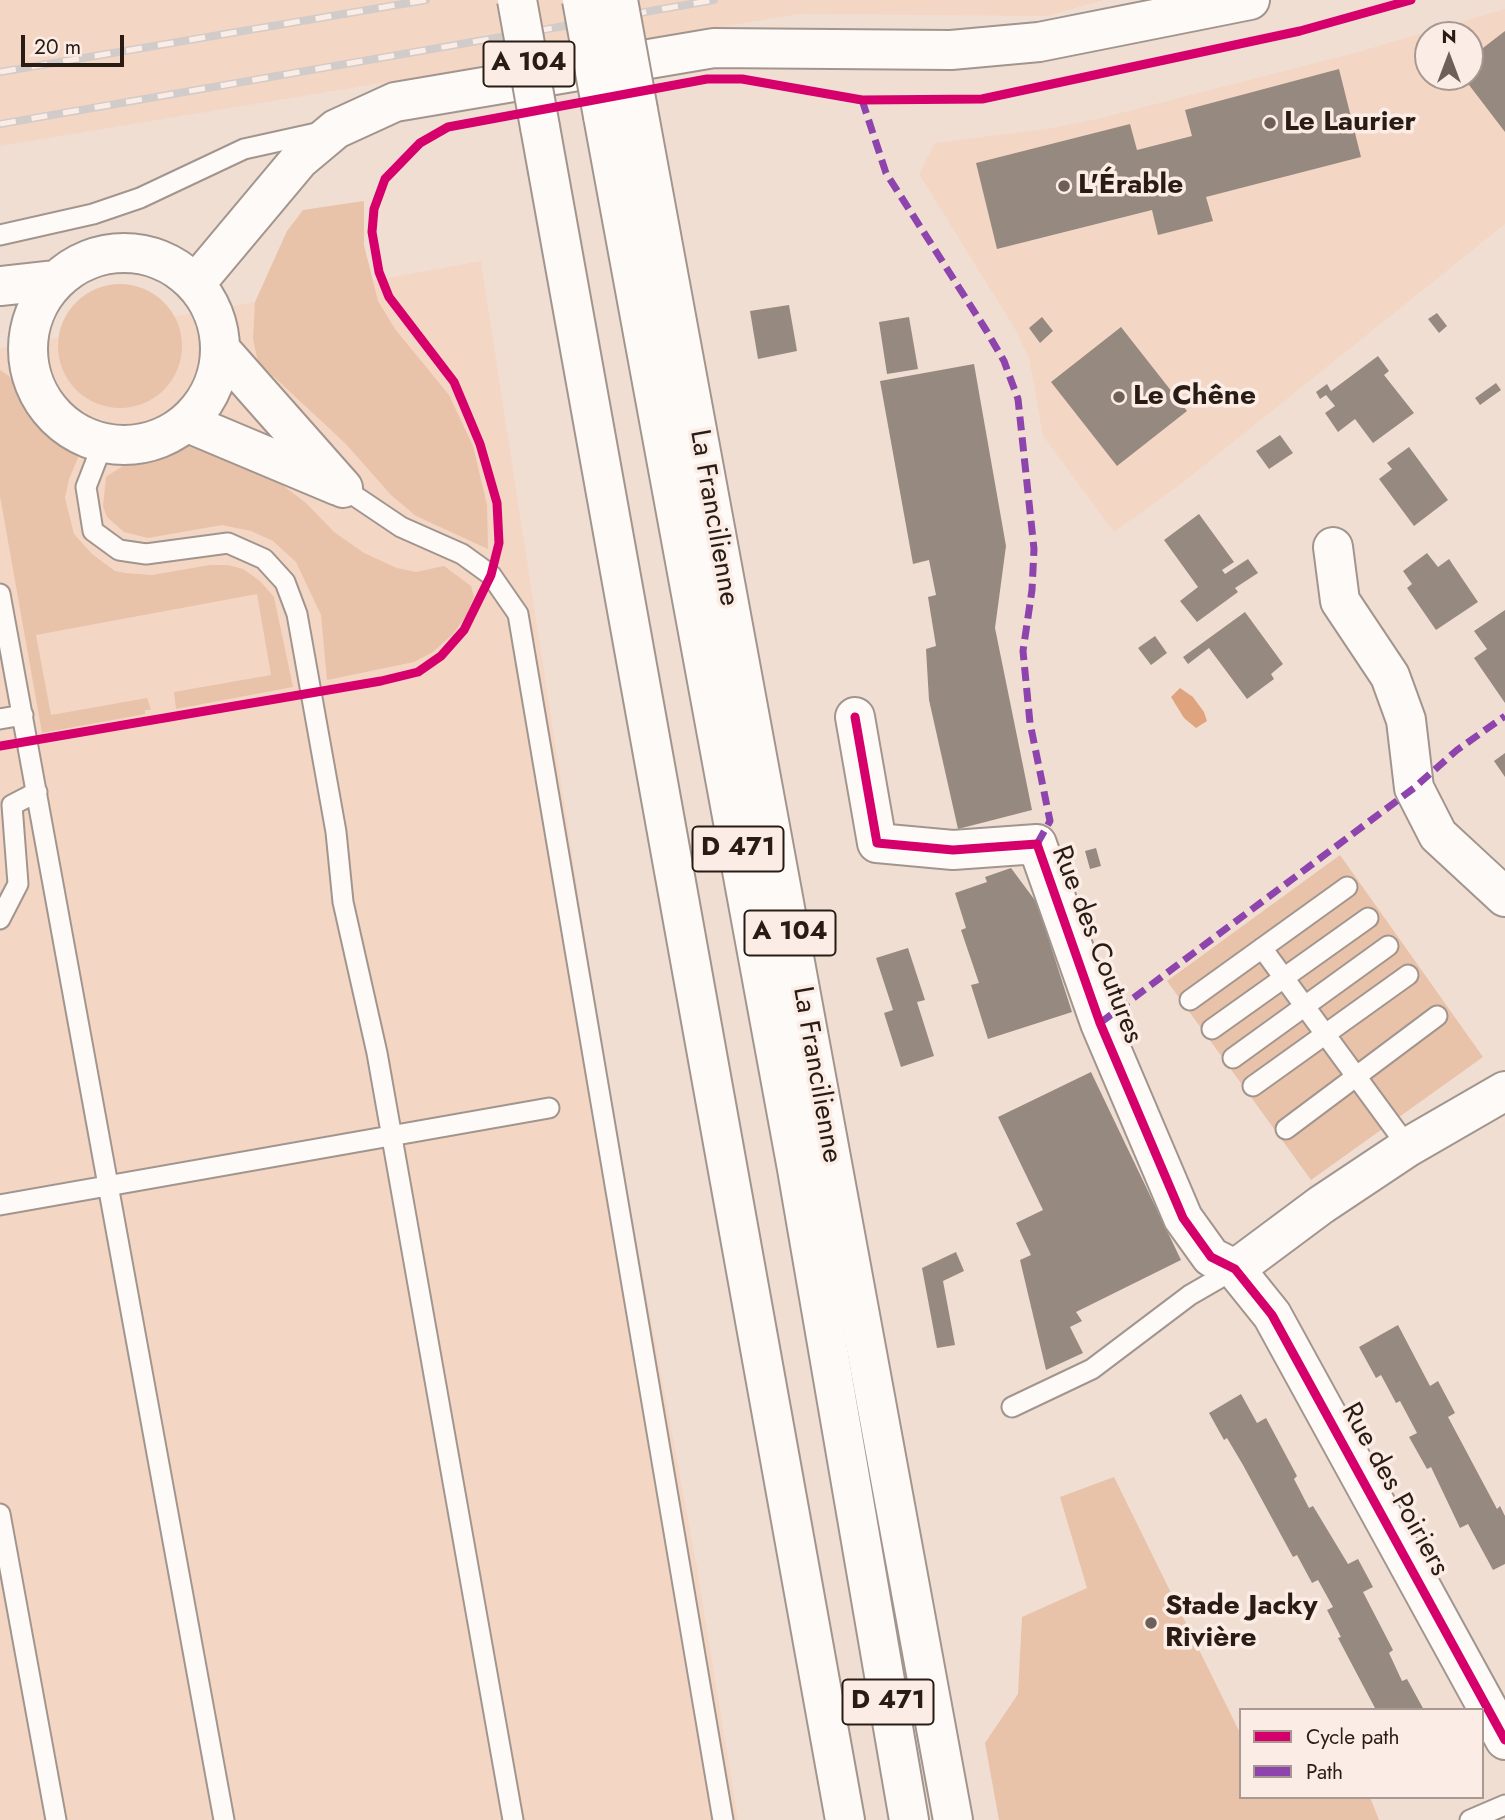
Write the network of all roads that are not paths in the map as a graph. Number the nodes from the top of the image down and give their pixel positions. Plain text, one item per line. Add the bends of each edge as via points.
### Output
1 (517, 0) edge
2 (582, 0) edge
3 (618, 0) edge
4 (1250, 0) edge
5 (620, 113) junction
6 (336, 129) junction
7 (0, 235) edge
8 (56, 280) junction
9 (196, 283) junction
10 (0, 286) edge
11 (221, 350) junction
12 (15, 362) edge
13 (188, 423) junction
14 (103, 443) junction
15 (343, 488) junction
16 (1333, 547) dead end
17 (0, 594) edge
18 (23, 715) junction
19 (855, 717) dead end
20 (0, 719) edge
21 (37, 792) junction
22 (1347, 887) dead end
23 (1505, 897) edge
24 (1368, 918) dead end
25 (0, 919) edge
26 (1388, 946) dead end
27 (1262, 948) junction
28 (1408, 975) dead end
29 (1284, 978) junction
30 (1190, 1000) dead end
31 (1304, 1006) junction
32 (1437, 1016) dead end
33 (1212, 1030) dead end
34 (1325, 1034) junction
35 (1233, 1058) dead end
36 (1356, 1077) junction
37 (1253, 1086) dead end
38 (1505, 1091) edge
39 (549, 1108) dead end
40 (1286, 1129) dead end
41 (390, 1136) junction
42 (1408, 1147) junction
43 (109, 1185) junction
44 (0, 1205) edge
45 (1235, 1269) junction
46 (1012, 1408) dead end
47 (0, 1514) edge
48 (1505, 1740) edge
49 (1505, 1805) edge
50 (56, 1820) edge
51 (224, 1820) edge
52 (513, 1820) edge
53 (723, 1820) edge
54 (845, 1820) edge
55 (909, 1820) edge
56 (953, 1820) edge
57 (1470, 1820) edge

1 - 54 main road, A 104, bridge
2 - 5 main road, D 471, bridge
3 - 5 main road, La Francilienne / A 104, bridge
4 - 6 main road via 1039,42 951,50 714,48 395,102
5 - 55 main road, D 471
5 - 56 main road, La Francilienne / A 104
6 - 7 lane via 244,149 140,198 65,222
6 - 9 main road via 299,160
8 - 9 main road via 81,262 111,253 142,254 171,264
8 - 10 main road
8 - 12 main road via 37,307
9 - 11 main road via 219,326
11 - 13 main road via 212,389
11 - 15 main road
12 - 14 main road via 56,418 77,434
13 - 14 main road via 162,438 133,446
13 - 15 main road
14 - 41 lane via 86,487 93,531 119,550 146,554 228,543 264,559 285,582 297,614 336,832 343,902 377,1053
15 - 53 lane via 401,527 462,554 491,575 518,614
16 - 23 main road via 1340,601 1390,676 1406,720 1414,788 1438,835
17 - 18 lane
18 - 20 lane
18 - 21 lane
19 - 45 main road, Rue des Coutures via 877,843 953,850 1037,844 1100,1023 1183,1218 1211,1257
21 - 25 lane via 12,805 18,884
21 - 43 lane
22 - 27 lane
24 - 29 lane
26 - 31 lane
27 - 29 lane
27 - 30 lane
28 - 34 lane
29 - 31 lane
29 - 33 lane
31 - 34 lane
31 - 35 lane
32 - 36 lane
34 - 36 lane
34 - 37 lane
36 - 40 lane
36 - 42 lane
38 - 42 main road
39 - 41 lane
41 - 43 lane
41 - 52 lane
42 - 45 main road
43 - 44 lane
43 - 51 lane
45 - 46 lane via 1190,1295 1092,1369
45 - 48 main road, Rue des Poiriers via 1272,1315
47 - 50 lane
49 - 57 lane

